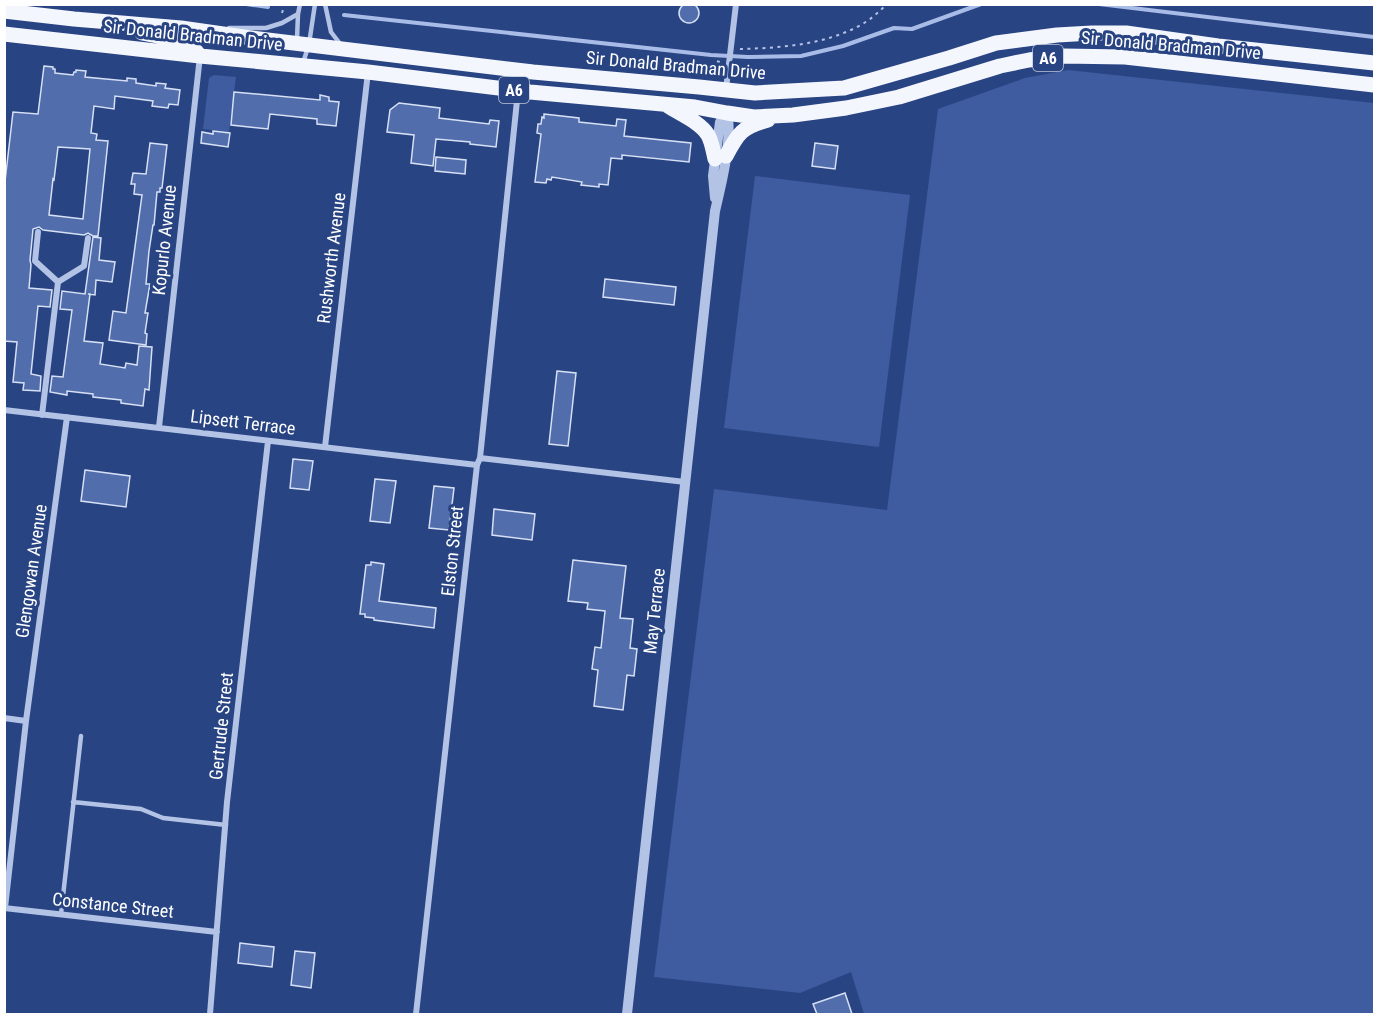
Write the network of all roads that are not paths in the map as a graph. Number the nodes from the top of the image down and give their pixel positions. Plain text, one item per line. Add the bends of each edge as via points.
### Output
1 (300, 4) edge
2 (315, 4) edge
3 (325, 4) edge
4 (736, 4) edge
5 (4, 11) edge
6 (298, 14) junction
7 (74, 19) junction
8 (181, 28) junction
9 (4, 34) edge
10 (303, 44) junction
11 (345, 48) junction
12 (200, 56) junction
13 (1374, 63) edge
14 (302, 65) junction
15 (368, 72) junction
16 (683, 85) junction
17 (1374, 85) edge
18 (518, 90) junction
19 (726, 90) junction
20 (755, 93) junction
21 (666, 105) junction
22 (727, 113) junction
23 (785, 116) junction
24 (720, 158) junction
25 (38, 232) dead end
26 (88, 238) dead end
27 (58, 282) junction
28 (4, 410) edge
29 (42, 415) junction
30 (67, 417) junction
31 (159, 427) junction
32 (268, 441) junction
33 (325, 447) junction
34 (480, 458) junction
35 (477, 465) junction
36 (685, 482) junction
37 (4, 718) edge
38 (26, 721) junction
39 (81, 736) dead end
40 (73, 802) junction
41 (226, 825) junction
42 (4, 908) edge
43 (61, 914) junction
44 (217, 932) junction
45 (210, 1014) edge
46 (416, 1014) edge
47 (627, 1014) edge

1 - 6 lane
2 - 10 lane via 312,28
3 - 11 lane via 331,32
4 - 19 street
5 - 7 main road, Sir Donald Bradman Drive / A6
6 - 8 lane via 266,28
6 - 10 lane
7 - 8 main road, Sir Donald Bradman Drive / A6
7 - 12 main road via 188,42
8 - 10 main road, Sir Donald Bradman Drive / A6
9 - 12 main road, Sir Donald Bradman Drive / A6
10 - 11 main road, Sir Donald Bradman Drive / A6
10 - 14 lane
10 - 14 lane
11 - 16 main road, Sir Donald Bradman Drive / A6 via 533,72
12 - 14 main road, Sir Donald Bradman Drive / A6
12 - 31 street, Kopurlo Avenue
13 - 20 main road, Sir Donald Bradman Drive / A6 via 1126,33 1092,33 996,43 844,88
14 - 15 main road, Sir Donald Bradman Drive / A6
15 - 18 main road, Sir Donald Bradman Drive / A6
15 - 33 street, Rushworth Avenue
16 - 19 main road, Sir Donald Bradman Drive / A6
16 - 22 main road via 713,100
17 - 23 main road, Sir Donald Bradman Drive / A6 via 1125,57 1063,56 1000,66 888,99
18 - 21 main road, Sir Donald Bradman Drive / A6
18 - 34 street, Elston Street
19 - 20 main road, Sir Donald Bradman Drive / A6
20 - 22 main road
21 - 22 main road, Sir Donald Bradman Drive / A6
21 - 24 main road via 701,127
22 - 23 main road, Sir Donald Bradman Drive / A6
22 - 24 street, May Terrace via 720,122
23 - 24 main road via 746,128
24 - 36 street, May Terrace via 723,177 715,212
25 - 27 street via 35,261
26 - 27 street via 84,266
27 - 29 street
28 - 29 street, Lipsett Terrace
29 - 30 street, Lipsett Terrace
30 - 31 street, Lipsett Terrace
30 - 38 street, Glengowan Avenue
31 - 32 street, Lipsett Terrace
32 - 33 street, Lipsett Terrace
32 - 41 street, Gertrude Street
33 - 35 street, Lipsett Terrace
34 - 35 street, Elston Street
34 - 36 street
35 - 46 street, Elston Street
36 - 47 street, May Terrace
37 - 38 street
38 - 42 street, Glengowan Avenue
39 - 40 lane
40 - 41 lane via 141,809 163,818
40 - 43 lane
41 - 44 street, Gertrude Street
42 - 43 street, Constance Street
43 - 44 street, Constance Street
44 - 45 street, Gertrude Street

